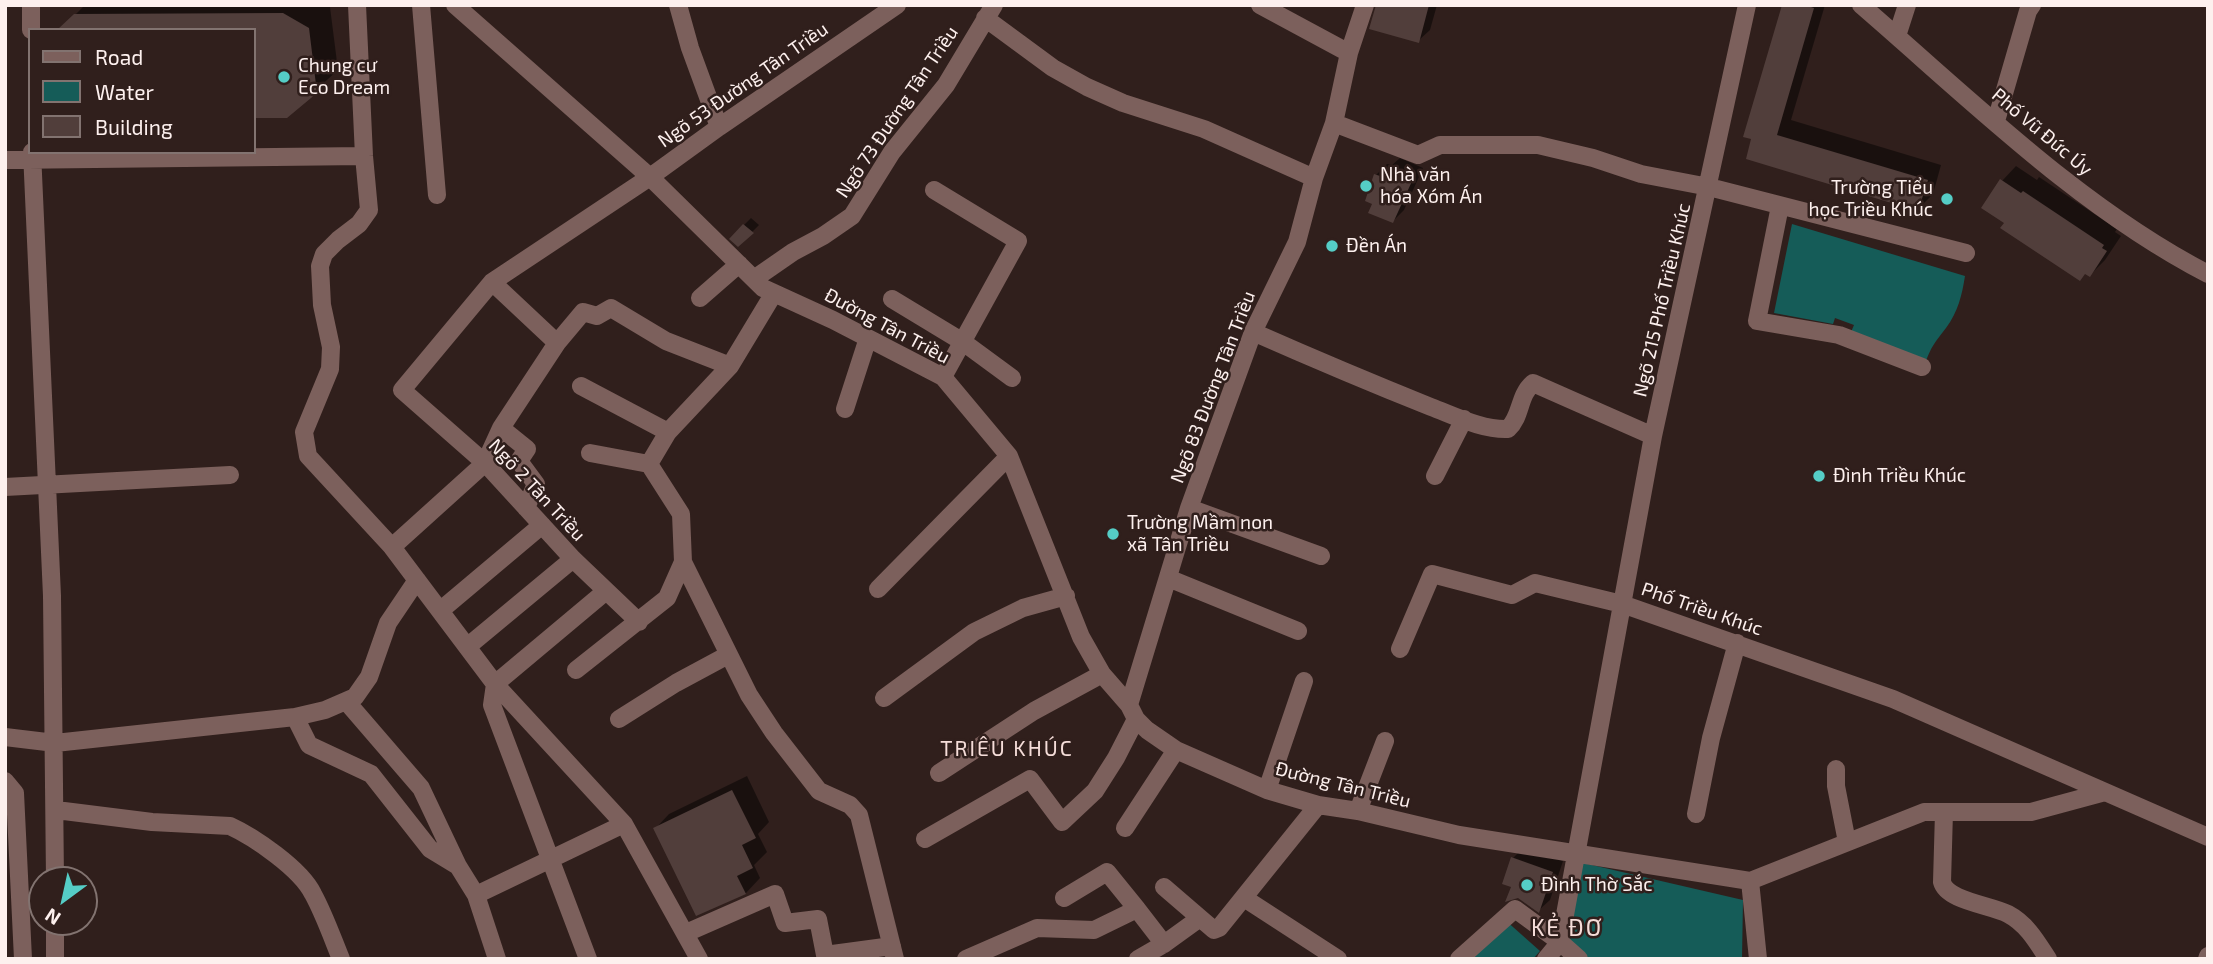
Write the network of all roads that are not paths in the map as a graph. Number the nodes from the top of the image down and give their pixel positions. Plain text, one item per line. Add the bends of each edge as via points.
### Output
1 (31, 5) edge
2 (357, 5) edge
3 (421, 5) edge
4 (455, 5) edge
5 (678, 5) edge
6 (897, 5) edge
7 (1260, 5) edge
8 (1365, 5) edge
9 (1746, 5) edge
10 (1861, 5) edge
11 (1907, 5) edge
12 (2032, 5) edge
13 (990, 12) edge
14 (31, 28) edge
15 (1897, 36) junction
16 (1349, 53) junction
17 (1996, 121) junction
18 (1334, 123) junction
19 (719, 127) junction
20 (32, 156) edge
21 (364, 156) junction
22 (5, 160) edge
23 (650, 177) junction
24 (1314, 178) junction
25 (1709, 187) junction
26 (934, 190) dead end
27 (437, 195) dead end
28 (1780, 206) junction
29 (1966, 253) dead end
30 (739, 264) junction
31 (2208, 274) edge
32 (754, 279) junction
33 (492, 282) junction
34 (774, 293) junction
35 (700, 298) dead end
36 (892, 299) dead end
37 (1254, 332) junction
38 (868, 338) junction
39 (963, 342) junction
40 (557, 343) junction
41 (730, 366) junction
42 (1922, 366) dead end
43 (943, 377) junction
44 (1012, 378) dead end
45 (581, 386) dead end
46 (402, 390) joint
47 (845, 408) dead end
48 (1465, 419) junction
49 (502, 428) junction
50 (668, 432) junction
51 (1653, 436) junction
52 (590, 453) dead end
53 (1009, 456) junction
54 (485, 463) junction
55 (649, 464) junction
56 (230, 475) dead end
57 (1435, 476) dead end
58 (46, 486) junction
59 (5, 487) edge
60 (526, 508) junction
61 (1189, 508) junction
62 (542, 525) junction
63 (392, 547) junction
64 (1321, 556) dead end
65 (573, 559) junction
66 (683, 562) junction
67 (1168, 579) junction
68 (416, 580) junction
69 (878, 589) dead end
70 (606, 591) junction
71 (1066, 596) junction
72 (1622, 604) junction
73 (441, 610) junction
74 (639, 622) junction
75 (1298, 631) dead end
76 (1737, 643) junction
77 (467, 647) junction
78 (1400, 649) dead end
79 (728, 655) junction
80 (576, 670) dead end
81 (1102, 674) junction
82 (1304, 681) dead end
83 (495, 684) junction
84 (884, 698) dead end
85 (346, 701) junction
86 (1133, 712) junction
87 (295, 717) junction
88 (619, 719) dead end
89 (5, 737) edge
90 (1385, 741) dead end
91 (55, 743) junction
92 (1176, 750) junction
93 (1836, 769) dead end
94 (939, 773) dead end
95 (5, 781) edge
96 (1267, 790) junction
97 (2105, 792) junction
98 (1318, 805) junction
99 (55, 810) junction
100 (1358, 811) junction
101 (1944, 812) junction
102 (1696, 814) dead end
103 (624, 824) junction
104 (1125, 828) dead end
105 (2208, 837) edge
106 (925, 839) dead end
107 (1847, 842) junction
108 (1577, 854) junction
109 (550, 858) junction
110 (55, 866) edge
111 (458, 866) junction
112 (1750, 881) junction
113 (1164, 887) dead end
114 (476, 895) junction
115 (1064, 898) dead end
116 (1244, 898) junction
117 (1137, 909) junction
118 (1200, 918) junction
119 (686, 933) junction
120 (55, 936) edge
121 (1560, 942) junction
122 (1164, 944) junction
123 (893, 952) edge
124 (23, 959) edge
125 (55, 959) edge
126 (341, 959) edge
127 (497, 959) edge
128 (588, 959) edge
129 (699, 959) edge
130 (966, 959) edge
131 (1138, 959) edge
132 (1338, 959) edge
133 (1459, 959) edge
134 (1546, 959) edge
135 (1578, 959) edge
136 (1758, 959) edge
137 (2048, 959) edge

1 - 14 street
2 - 21 street
3 - 27 street
4 - 23 street, Đường Tân Triều
5 - 19 street
6 - 19 street, Ngõ 53 Đường Tân Triều
7 - 16 street
8 - 16 street, Ngõ 83 Đường Tân Triều
9 - 25 street, Ngõ 215 Phố Triều Khúc
10 - 15 street, Phố Vũ Đức Úy
11 - 15 street
12 - 17 street
13 - 24 street via 1053,68 1087,87 1204,129
13 - 32 street, Ngõ 73 Đường Tân Triều via 946,85 892,152 852,216
15 - 17 street, Phố Vũ Đức Úy
16 - 18 street, Ngõ 83 Đường Tân Triều
17 - 31 street, Phố Vũ Đức Úy via 2108,213
18 - 24 street, Ngõ 83 Đường Tân Triều
18 - 25 street via 1419,155 1440,145 1538,145 1641,174
19 - 23 street, Ngõ 53 Đường Tân Triều
20 - 21 street
20 - 22 street
20 - 58 street
21 - 63 street via 369,210 324,254 320,266 330,369 304,432 308,456
23 - 30 street, Đường Tân Triều
23 - 33 street, Ngõ 53 Đường Tân Triều
24 - 37 street, Ngõ 83 Đường Tân Triều via 1297,242
25 - 28 street
25 - 51 street, Ngõ 215 Phố Triều Khúc
26 - 39 street via 1018,241
28 - 29 street
28 - 42 street via 1757,321 1839,335
30 - 32 street, Đường Tân Triều
30 - 35 street
32 - 34 street, Đường Tân Triều
33 - 40 street
33 - 46 street, Ngõ 53 Đường Tân Triều
34 - 38 street, Đường Tân Triều
34 - 41 street
36 - 39 street
37 - 48 street
37 - 61 street, Ngõ 83 Đường Tân Triều
38 - 43 street, Đường Tân Triều
38 - 47 street
39 - 43 street
39 - 44 street
40 - 41 street via 583,312 597,316 611,307 666,341
40 - 49 street
41 - 50 street
43 - 53 street, Đường Tân Triều
45 - 50 street
46 - 54 street, Ngõ 2 Tân Triều
48 - 51 street via 1508,429 1533,383
48 - 57 street
49 - 54 street
49 - 60 street via 527,449 519,461 536,484
50 - 55 street
51 - 72 street, Ngõ 215 Phố Triều Khúc
52 - 55 street
53 - 69 street
53 - 71 street, Đường Tân Triều
54 - 60 street, Ngõ 2 Tân Triều
54 - 63 street
55 - 66 street via 681,514
56 - 58 street
58 - 59 street
58 - 91 street
60 - 62 street, Ngõ 2 Tân Triều
61 - 64 street
61 - 67 street, Ngõ 83 Đường Tân Triều
62 - 65 street, Ngõ 2 Tân Triều
62 - 73 street
63 - 68 street
65 - 70 street, Ngõ 2 Tân Triều
65 - 77 street
66 - 74 street via 667,598
66 - 79 street
67 - 75 street
67 - 86 street, Ngõ 83 Đường Tân Triều
68 - 73 street
68 - 85 street via 388,623 369,677
70 - 74 street, Ngõ 2 Tân Triều
70 - 83 street
71 - 81 street, Đường Tân Triều via 1081,637
71 - 84 street via 1023,608 974,632
72 - 76 street, Phố Triều Khúc
72 - 78 street via 1535,583 1512,595 1432,573
72 - 108 street, Phố Triều Khúc
73 - 77 street
74 - 80 street
76 - 97 street, Phố Triều Khúc via 1893,699
76 - 102 street
77 - 83 street
79 - 88 street
79 - 123 street via 749,695 812,784 822,794 856,809
81 - 86 street, Đường Tân Triều
81 - 94 street via 1034,711
82 - 96 street
83 - 103 street
83 - 109 street via 492,705
85 - 87 street
85 - 111 street via 421,788
86 - 92 street, Đường Tân Triều via 1147,730
86 - 106 street, Ngõ 83 Đường Tân Triều via 1116,758 1095,790 1062,822 1030,779
87 - 91 street
87 - 111 street via 309,745 371,774 430,849
89 - 91 street
90 - 100 street
91 - 99 street
92 - 96 street, Đường Tân Triều
92 - 104 street
93 - 107 street
95 - 124 street via 15,793
96 - 98 street, Đường Tân Triều
97 - 101 street via 2031,812
97 - 105 street
98 - 100 street, Đường Tân Triều
98 - 116 street
99 - 110 street
99 - 126 street via 230,825 284,862 312,891
100 - 108 street, Đường Tân Triều via 1459,835
101 - 107 street via 1924,812
101 - 137 street via 1945,890 2009,915 2025,926
103 - 109 street
103 - 119 street
107 - 112 street
108 - 112 street, Đường Tân Triều
108 - 121 street, Phố Triều Khúc
109 - 114 street
109 - 128 street
111 - 114 street
112 - 136 street
113 - 118 street
114 - 127 street
115 - 117 street via 1107,872
116 - 118 street via 1214,930
116 - 132 street
117 - 122 street
117 - 130 street via 1094,930 1037,928
118 - 122 street
119 - 123 street via 775,894 785,923 818,919 825,955
119 - 129 street
120 - 125 street
121 - 133 street via 1515,909
121 - 134 street, Phố Triều Khúc
121 - 135 street
122 - 131 street

